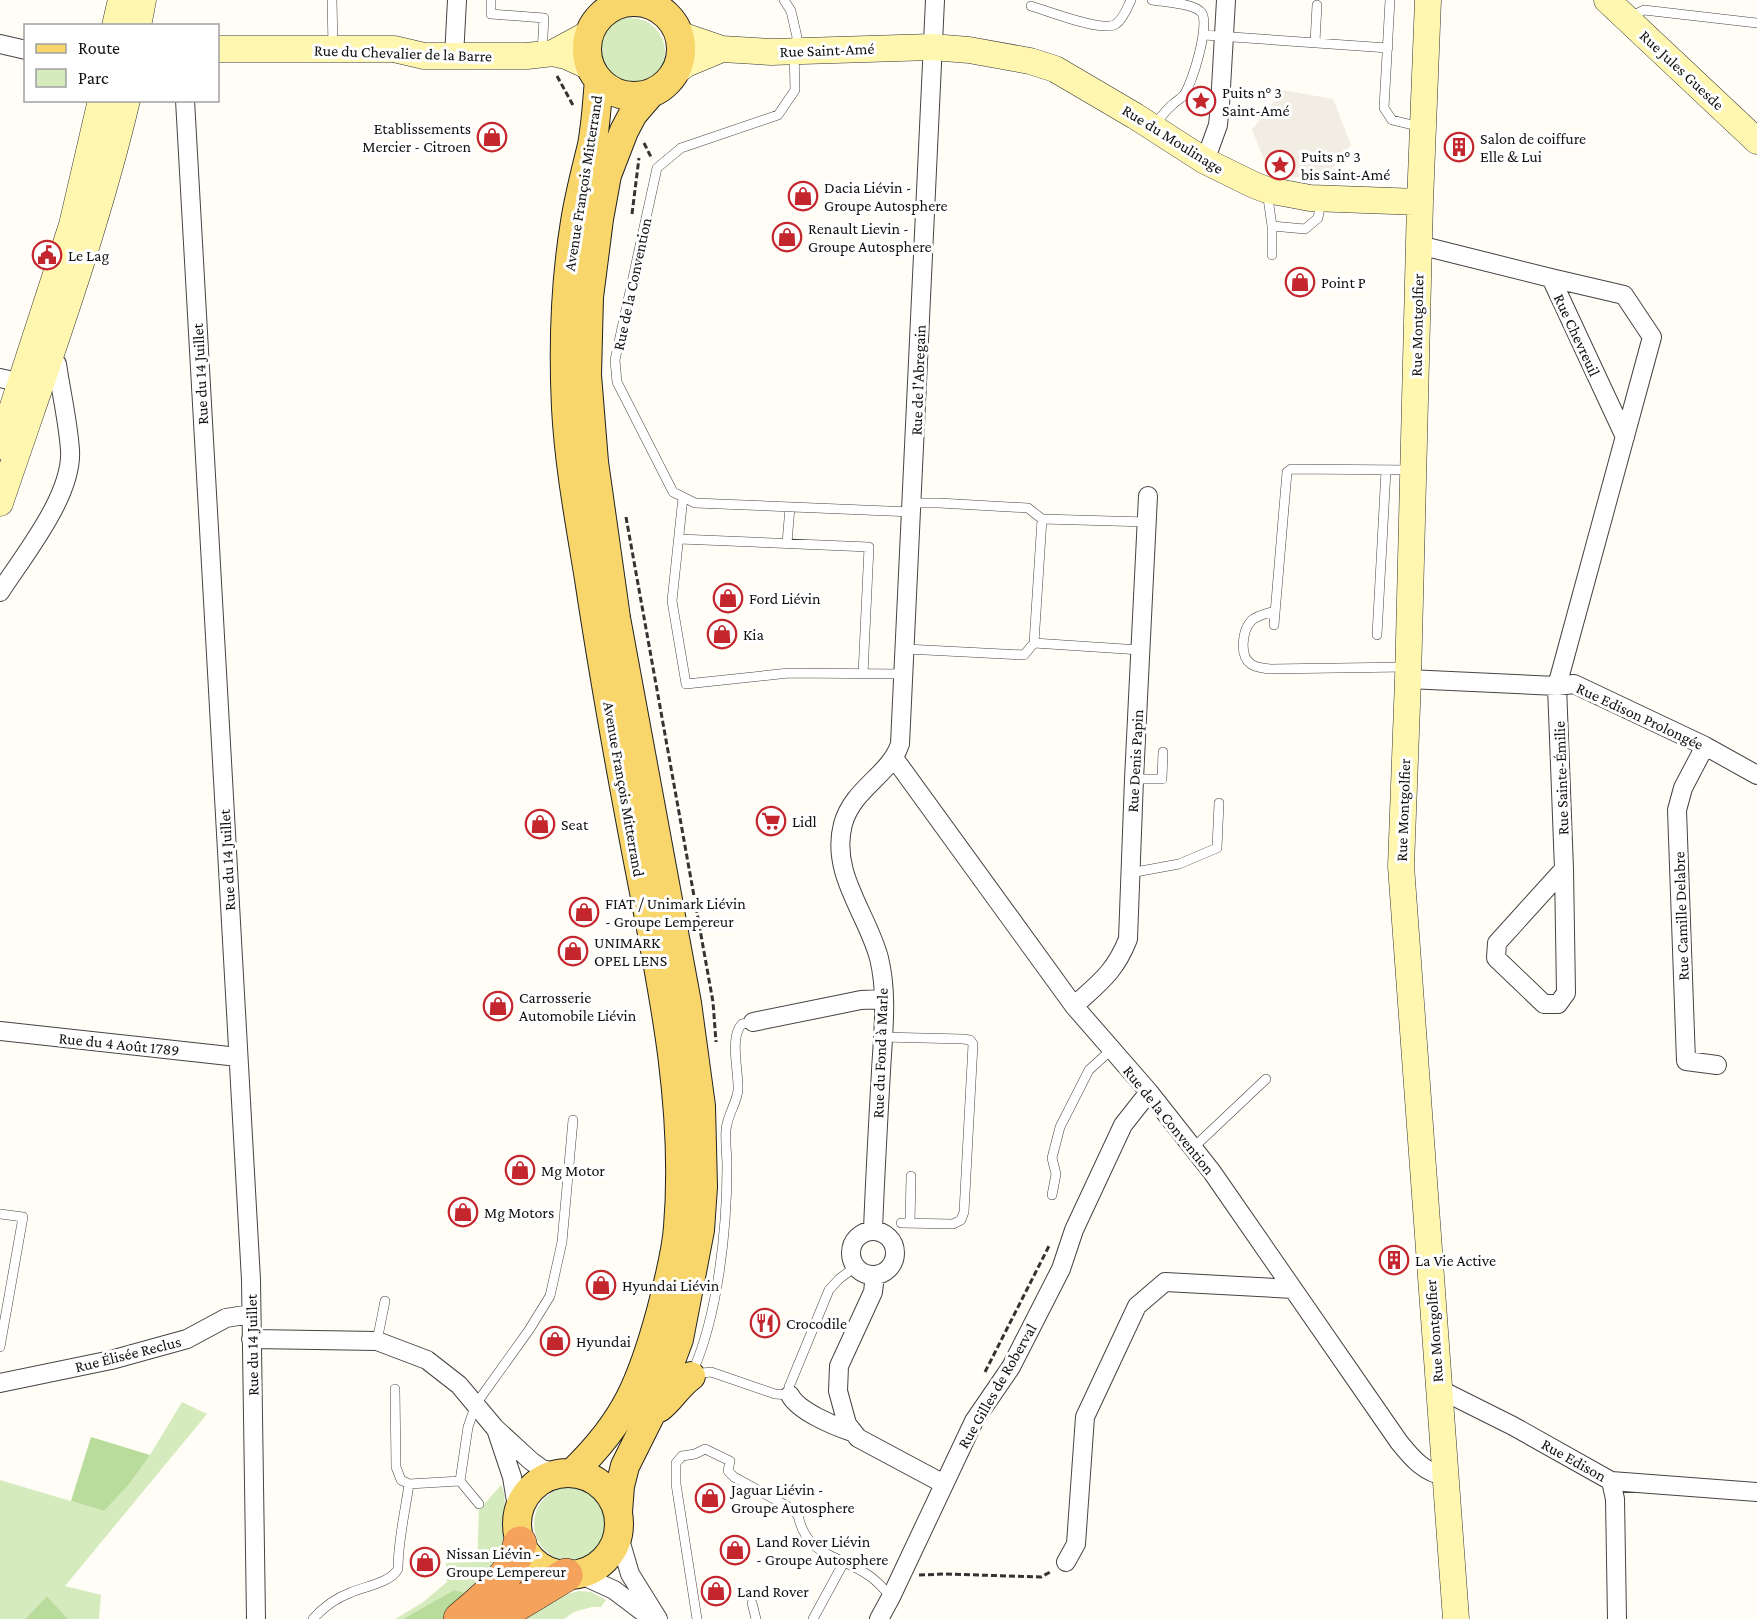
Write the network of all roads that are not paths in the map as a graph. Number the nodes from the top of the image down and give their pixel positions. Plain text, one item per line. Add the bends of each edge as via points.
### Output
1 (121, 0) edge
2 (135, 0) edge
3 (143, 0) edge
4 (332, 0) edge
5 (457, 0) edge
6 (491, 0) edge
7 (784, 0) edge
8 (935, 0) edge
9 (1131, 0) edge
10 (1152, 0) edge
11 (1226, 0) edge
12 (1390, 0) edge
13 (1428, 0) edge
14 (1607, 0) edge
15 (655, 4) edge
16 (609, 5) edge
17 (1317, 5) dead end
18 (1031, 6) dead end
19 (1628, 18) junction
20 (1757, 23) edge
21 (115, 24) edge
22 (129, 24) edge
23 (138, 24) edge
24 (590, 33) junction
25 (678, 34) junction
26 (1204, 35) junction
27 (1224, 35) junction
28 (1315, 42) junction
29 (0, 44) edge
30 (932, 47) junction
31 (1388, 48) junction
32 (219, 49) edge
33 (333, 49) junction
34 (722, 49) junction
35 (24, 50) edge
36 (794, 51) junction
37 (454, 57) junction
38 (549, 59) junction
39 (594, 73) junction
40 (674, 73) junction
41 (651, 93) junction
42 (100, 102) edge
43 (126, 102) edge
44 (185, 102) edge
45 (1424, 127) junction
46 (1153, 128) junction
47 (1757, 141) edge
48 (102, 155) dead end
49 (1205, 161) junction
50 (1267, 190) junction
51 (1322, 198) junction
52 (1420, 202) junction
53 (1272, 226) junction
54 (1419, 245) junction
55 (1272, 255) dead end
56 (1551, 278) junction
57 (50, 359) junction
58 (11, 381) edge
59 (1625, 437) junction
60 (0, 446) edge
61 (1386, 470) junction
62 (1414, 470) junction
63 (1148, 496) dead end
64 (683, 497) junction
65 (2, 498) edge
66 (790, 507) junction
67 (913, 508) junction
68 (1042, 519) junction
69 (1147, 522) junction
70 (679, 539) junction
71 (787, 543) junction
72 (0, 592) edge
73 (1275, 611) junction
74 (1274, 626) dead end
75 (1377, 635) dead end
76 (1034, 643) junction
77 (906, 649) junction
78 (1140, 650) junction
79 (1408, 673) junction
80 (863, 674) junction
81 (904, 674) junction
82 (1557, 686) junction
83 (1705, 746) junction
84 (1163, 752) dead end
85 (894, 758) junction
86 (1757, 775) edge
87 (1134, 779) junction
88 (1219, 803) dead end
89 (1564, 869) junction
90 (1130, 873) junction
91 (885, 999) junction
92 (1074, 1006) junction
93 (753, 1022) joint
94 (0, 1031) edge
95 (882, 1037) junction
96 (1112, 1049) junction
97 (238, 1058) junction
98 (1717, 1065) dead end
99 (1266, 1079) dead end
100 (1149, 1092) junction
101 (573, 1120) dead end
102 (1193, 1148) junction
103 (911, 1176) dead end
104 (1052, 1195) dead end
105 (0, 1214) edge
106 (873, 1230) junction
107 (855, 1267) junction
108 (875, 1275) junction
109 (1293, 1289) junction
110 (385, 1301) dead end
111 (251, 1314) junction
112 (251, 1339) junction
113 (377, 1341) junction
114 (0, 1348) edge
115 (691, 1376) junction
116 (0, 1383) edge
117 (395, 1389) dead end
118 (1438, 1389) junction
119 (790, 1395) junction
120 (840, 1400) junction
121 (476, 1404) junction
122 (1470, 1405) junction
123 (651, 1414) junction
124 (814, 1415) junction
125 (1442, 1425) junction
126 (495, 1428) junction
127 (852, 1432) junction
128 (565, 1473) junction
129 (1446, 1476) junction
130 (460, 1480) junction
131 (1611, 1481) junction
132 (409, 1484) junction
133 (944, 1484) junction
134 (1757, 1492) edge
135 (479, 1504) dead end
136 (618, 1523) junction
137 (519, 1528) junction
138 (844, 1562) junction
139 (1066, 1563) road end
140 (572, 1574) junction
141 (891, 1598) junction
142 (752, 1603) dead end
143 (256, 1619) edge
144 (314, 1619) edge
145 (460, 1619) edge
146 (497, 1619) edge
147 (653, 1619) edge
148 (658, 1619) edge
149 (697, 1619) edge
150 (756, 1619) edge
151 (813, 1619) edge
152 (879, 1619) edge
153 (1456, 1619) edge
154 (1617, 1619) edge

1 - 21 street
2 - 22 lane
3 - 23 street
4 - 33 lane
5 - 37 street
6 - 38 lane via 491,14 544,18
7 - 36 lane via 795,28
8 - 30 street, Rue de l'Abregain
9 - 18 lane via 1117,23 1108,27
10 - 26 lane via 1192,6 1202,12
11 - 27 street
12 - 31 lane
13 - 45 street, Rue Montgolfier
14 - 19 street, Rue Jules Guesde
15 - 16 main road
15 - 25 main road
16 - 24 main road
17 - 28 lane
19 - 20 lane via 1644,10
19 - 47 street, Rue Jules Guesde
24 - 38 street
24 - 39 main road via 587,56
25 - 34 street
25 - 40 main road via 680,54
26 - 27 lane
26 - 46 lane via 1184,96 1162,114
27 - 28 lane
27 - 49 street via 1218,125
28 - 31 lane
29 - 35 street
30 - 36 street, Rue Saint-Amé
30 - 46 street, Rue du Moulinage via 1020,59 1055,69
30 - 67 street, Rue de l'Abregain
31 - 45 lane via 1384,108 1392,120
32 - 33 street, Rue du Chevalier de la Barre
33 - 37 street, Rue du Chevalier de la Barre via 394,49
34 - 36 street, Rue Saint-Amé
34 - 40 street
36 - 64 lane, Rue de la Convention via 795,90 778,115 681,147 657,168 615,360 617,382 673,492
37 - 38 street, Rue du Chevalier de la Barre
38 - 39 street via 566,56
39 - 41 main road via 609,90 619,94
39 - 128 main road, Avenue François Mitterrand via 593,136 574,222 567,280 566,407 580,527 609,706 666,1013 681,1184 672,1268 653,1340 632,1398 615,1426
40 - 41 main road
41 - 123 main road, Avenue François Mitterrand via 633,114 632,148 605,186 589,297 587,375 594,462 618,628 687,1003 701,1106 700,1230 679,1340
42 - 58 street via 72,225
43 - 57 street via 91,235
44 - 97 street, Rue du 14 Juillet
45 - 52 street, Rue Montgolfier
46 - 49 street, Rue du Moulinage
48 - 65 lane via 90,210 4,466
49 - 50 street, Rue du Moulinage
50 - 51 street, Rue du Moulinage
50 - 53 lane
51 - 52 street, Rue du Moulinage
51 - 53 lane via 1318,218 1305,229
52 - 54 street, Rue Montgolfier
53 - 55 lane
54 - 56 street
54 - 62 street, Rue Montgolfier
56 - 59 street, Rue Chevreuil
56 - 59 street, Rue Chevreuil via 1624,295 1652,338
57 - 65 street
57 - 72 street via 57,364 70,452 65,483 48,520
58 - 60 street
59 - 82 street, Rue Chevreuil
61 - 62 lane
61 - 73 lane via 1287,472
61 - 75 lane
62 - 79 street, Rue Montgolfier
63 - 69 street, Rue Denis Papin
64 - 66 lane via 694,503
64 - 70 lane
66 - 67 lane
66 - 71 lane
67 - 68 lane via 939,503 1028,508
67 - 77 street, Rue de l'Abregain
68 - 69 lane
68 - 76 lane
69 - 78 street, Rue Denis Papin
70 - 71 lane
70 - 80 lane via 672,601 686,684 789,673
71 - 80 lane via 869,547
73 - 74 lane
73 - 79 lane via 1254,619 1246,628 1246,659 1253,666
76 - 77 lane via 1024,655
76 - 78 lane
77 - 81 street, Rue de l'Abregain
78 - 87 street, Rue Denis Papin
79 - 82 street, Rue Edison Prolongée
79 - 118 street, Rue Montgolfier via 1401,866
80 - 81 lane
81 - 85 street, Rue de l'Abregain via 900,744
82 - 83 street, Rue Edison Prolongée via 1574,684
82 - 89 street, Rue Sainte-Émilie
83 - 86 street, Rue Edison Prolongée
83 - 98 street, Rue Camille Delabre via 1683,788 1677,810 1686,1061
84 - 87 lane via 1162,779
85 - 91 street, Rue du Fond à Marle via 850,807 840,843 845,878 879,958
85 - 92 street, Rue de la Convention
87 - 90 street, Rue Denis Papin
88 - 90 lane via 1217,848 1179,864
89 - 89 street, Rue Sainte-Émilie via 1566,993 1558,1004 1544,1004 1496,958 1497,943
90 - 92 street, Rue Denis Papin via 1128,939 1120,959
91 - 93 street via 861,1000
91 - 95 street, Rue du Fond à Marle
92 - 96 street, Rue de la Convention
93 - 115 lane via 742,1024 735,1035 738,1093 726,1130 726,1204 718,1280
94 - 97 street, Rue du 4 Août 1789
95 - 103 lane via 963,1038 973,1044 961,1220 953,1224 906,1223
95 - 106 street, Rue du Fond à Marle
96 - 100 street, Rue de la Convention
96 - 104 lane via 1089,1070 1060,1127 1052,1158 1056,1174
97 - 111 street, Rue du 14 Juillet
99 - 102 lane
100 - 102 street, Rue de la Convention
100 - 133 street, Rue Gilles de Roberval via 1123,1125 1074,1230 1061,1269 1011,1366 974,1421
101 - 121 lane via 562,1242 550,1296
102 - 109 street, Rue de la Convention
105 - 114 lane via 23,1217
106 - 107 street via 860,1234 851,1246
106 - 108 street via 891,1239 896,1251 888,1270
107 - 108 street
107 - 119 lane via 829,1290 789,1387
108 - 120 street via 873,1292 839,1366
109 - 129 street, Rue de la Convention via 1399,1442 1415,1461
109 - 139 street via 1165,1282 1137,1306 1085,1417 1076,1544
110 - 113 lane
111 - 112 street, Rue du 14 Juillet
111 - 116 street, Rue Élisée Reclus via 226,1318 187,1339 111,1360
112 - 113 street
112 - 143 street, Rue du 14 Juillet
113 - 121 street via 427,1360
115 - 119 lane via 711,1372 775,1394
115 - 123 main road
117 - 132 lane via 396,1467 401,1480
118 - 122 street, Rue Edison
118 - 125 street, Rue Montgolfier
119 - 124 street via 796,1404
120 - 124 street
120 - 127 street
121 - 126 street
121 - 130 lane via 468,1427
122 - 125 street
122 - 131 street, Rue Edison
123 - 136 main road, Avenue François Mitterrand via 620,1485
124 - 127 street
125 - 129 street, Rue Montgolfier
126 - 128 street via 542,1469
126 - 137 street via 512,1477
127 - 133 street
128 - 136 main road via 597,1481 614,1500
128 - 137 main road via 542,1479 529,1490
129 - 153 street, Rue Montgolfier
130 - 132 lane
130 - 135 lane
131 - 134 street, Rue Edison
131 - 154 street via 1615,1499
132 - 144 lane via 396,1573 334,1600
133 - 141 street, Rue Gilles de Roberval
136 - 140 main road via 614,1547 605,1559 594,1568
136 - 148 street via 630,1574
137 - 140 main road via 529,1557 542,1568
137 - 145 highway via 517,1557 507,1574
138 - 141 lane via 870,1576
138 - 149 lane via 808,1541 793,1510 734,1477 728,1471 730,1461 705,1449 682,1456 676,1463 676,1484
138 - 151 lane
140 - 146 highway
140 - 147 street via 614,1590
141 - 152 street, Rue Gilles de Roberval
142 - 150 lane

